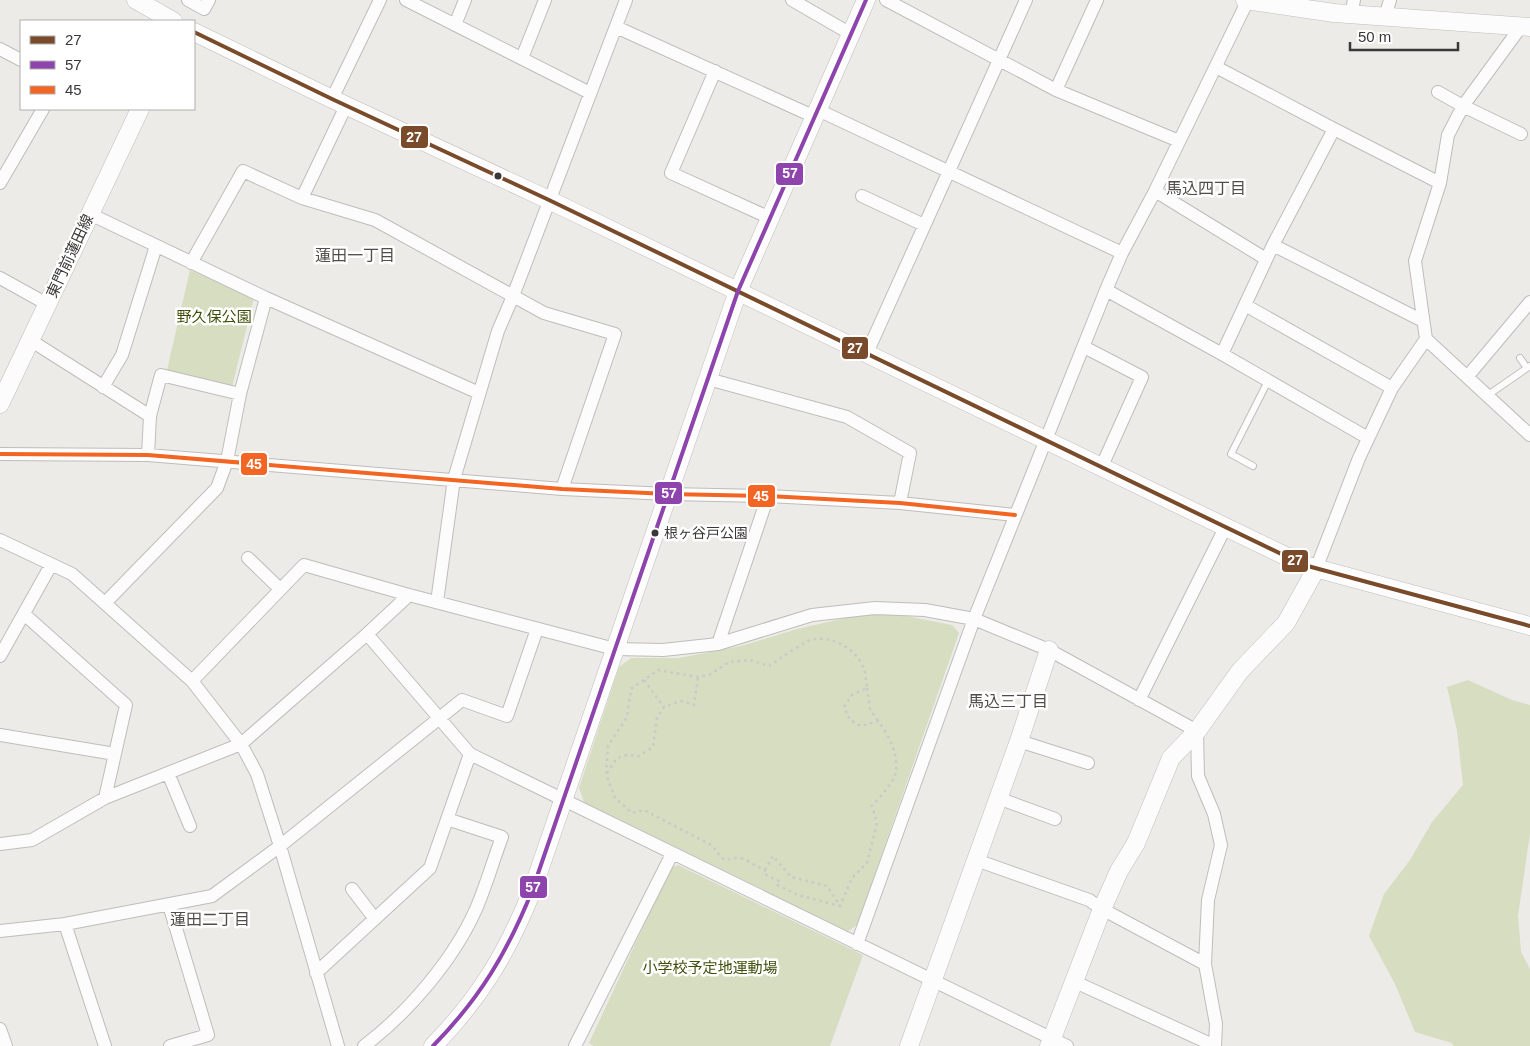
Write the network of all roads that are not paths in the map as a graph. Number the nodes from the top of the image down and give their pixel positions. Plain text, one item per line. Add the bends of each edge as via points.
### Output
1 (136, 0) edge
2 (188, 0) edge
3 (209, 0) edge
4 (380, 0) edge
5 (406, 0) edge
6 (465, 0) edge
7 (545, 0) edge
8 (626, 0) edge
9 (792, 0) edge
10 (866, 0) edge
11 (886, 0) edge
12 (1026, 0) edge
13 (1097, 0) edge
14 (1247, 0) edge
15 (1352, 7) edge
16 (1387, 8) edge
17 (171, 20) edge
18 (455, 25) junction
19 (616, 27) junction
20 (1525, 27) edge
21 (195, 32) edge
22 (851, 34) junction
23 (0, 49) edge
24 (522, 58) junction
25 (20, 59) edge
26 (1000, 60) junction
27 (1216, 66) junction
28 (715, 71) junction
29 (1056, 90) junction
30 (1438, 92) dead end
31 (590, 93) junction
32 (339, 102) junction
33 (1463, 106) junction
34 (42, 110) edge
35 (140, 110) edge
36 (816, 114) junction
37 (1334, 129) junction
38 (1521, 134) dead end
39 (1179, 141) junction
40 (949, 171) junction
41 (1, 178) edge
42 (1440, 183) junction
43 (1155, 192) junction
44 (862, 196) dead end
45 (302, 198) junction
46 (549, 200) junction
47 (90, 214) junction
48 (770, 218) junction
49 (924, 225) junction
50 (1273, 245) junction
51 (156, 246) junction
52 (1122, 254) junction
53 (1266, 259) junction
54 (191, 263) junction
55 (0, 278) edge
56 (1106, 290) junction
57 (738, 291) junction
58 (513, 296) junction
59 (266, 298) junction
60 (1530, 302) edge
61 (47, 304) junction
62 (1246, 305) junction
63 (1423, 320) junction
64 (1426, 339) junction
65 (30, 340) junction
66 (1084, 347) junction
67 (866, 353) junction
68 (1222, 354) junction
69 (1520, 358) dead end
70 (1529, 367) edge
71 (1467, 377) junction
72 (708, 379) junction
73 (1268, 381) junction
74 (103, 387) junction
75 (1392, 388) junction
76 (479, 393) junction
77 (240, 394) junction
78 (1488, 395) junction
79 (0, 404) edge
80 (150, 416) junction
81 (1530, 435) edge
82 (1368, 438) junction
83 (1046, 440) junction
84 (0, 454) edge
85 (148, 455) junction
86 (227, 461) junction
87 (1253, 466) dead end
88 (1101, 468) junction
89 (454, 479) junction
90 (562, 489) junction
91 (668, 494) junction
92 (768, 496) junction
93 (900, 503) junction
94 (1016, 515) junction
95 (1225, 528) junction
96 (0, 540) edge
97 (248, 558) dead end
98 (51, 565) junction
99 (1316, 569) junction
100 (280, 589) junction
101 (409, 595) junction
102 (437, 602) junction
103 (105, 603) junction
104 (24, 614) junction
105 (974, 619) junction
106 (1530, 626) edge
107 (537, 629) junction
108 (368, 634) junction
109 (718, 644) junction
110 (615, 649) junction
111 (1049, 650) junction
112 (0, 656) edge
113 (192, 681) junction
114 (1139, 700) junction
115 (440, 718) junction
116 (1197, 731) junction
117 (0, 734) edge
118 (1019, 741) junction
119 (241, 744) junction
120 (115, 754) junction
121 (470, 754) junction
122 (1088, 764) dead end
123 (168, 774) junction
124 (105, 798) junction
125 (998, 798) junction
126 (563, 800) junction
127 (1055, 818) dead end
128 (448, 819) junction
129 (190, 826) dead end
130 (0, 844) edge
131 (280, 846) junction
132 (672, 854) junction
133 (976, 860) junction
134 (352, 888) dead end
135 (170, 905) junction
136 (1102, 909) junction
137 (375, 919) junction
138 (65, 924) junction
139 (0, 927) edge
140 (857, 944) junction
141 (1205, 964) junction
142 (316, 973) junction
143 (932, 980) junction
144 (1073, 981) junction
145 (0, 1029) edge
146 (1056, 1044) edge
147 (6, 1046) edge
148 (105, 1046) edge
149 (170, 1046) edge
150 (338, 1046) edge
151 (364, 1046) edge
152 (433, 1046) edge
153 (575, 1046) edge
154 (909, 1046) edge
155 (1215, 1046) edge

1 - 17 street
2 - 3 street via 204,9
4 - 32 street
5 - 18 street
6 - 18 street
7 - 24 street
8 - 19 street
9 - 22 street
10 - 22 street
11 - 26 street
12 - 26 street
13 - 29 street
14 - 15 street
14 - 27 street
15 - 16 street
16 - 20 street
18 - 24 street
19 - 28 street
19 - 31 street
20 - 33 street
21 - 32 street
22 - 36 street
23 - 25 street
24 - 31 street
26 - 29 street
26 - 40 street
27 - 37 street
27 - 39 street
28 - 36 street
28 - 48 street via 671,173
29 - 39 street
30 - 33 street
31 - 46 street
32 - 45 street
32 - 46 street
33 - 38 street
33 - 42 street via 1448,135
34 - 41 street
35 - 47 street, 東門前蓮田線
36 - 40 street
36 - 48 street
37 - 42 street
37 - 50 street
39 - 43 street
40 - 49 street
40 - 52 street
42 - 63 street via 1415,260
43 - 52 street
43 - 53 street
44 - 49 street
45 - 54 street via 243,171
45 - 58 street via 375,220
46 - 57 street
46 - 58 street
47 - 51 street
47 - 61 street, 東門前蓮田線
48 - 57 street
49 - 67 street
50 - 53 street
50 - 63 street
51 - 54 street
51 - 74 street via 122,355
52 - 56 street
53 - 62 street
54 - 59 street
55 - 61 street
56 - 66 street
56 - 68 street
57 - 67 street
57 - 72 street
58 - 76 street via 498,331
58 - 90 street via 544,313 615,334
59 - 76 street
59 - 77 street
60 - 71 street
61 - 65 street, 東門前蓮田線
62 - 68 street
62 - 75 street
63 - 64 street
64 - 71 street
64 - 75 street
65 - 74 street
65 - 79 street, 東門前蓮田線
66 - 83 street
66 - 88 street via 1142,377
67 - 83 street
68 - 73 street
69 - 70 lane
70 - 78 lane
71 - 78 street
72 - 91 street
72 - 93 street via 847,418 910,453
73 - 82 street
73 - 87 lane via 1232,454
74 - 80 street
75 - 82 street
76 - 89 street
77 - 80 street via 161,375
77 - 86 street
78 - 81 street
80 - 85 street
82 - 99 street
83 - 88 street
83 - 94 street
84 - 85 street
85 - 86 street
86 - 89 street
86 - 103 street via 217,488
88 - 95 street
89 - 90 street
89 - 102 street
90 - 91 street
91 - 92 street
91 - 110 street
92 - 93 street
92 - 109 street
93 - 94 street
94 - 105 street
95 - 99 street
95 - 114 street
96 - 98 street
97 - 100 street
98 - 103 street via 72,574
98 - 104 street
99 - 106 street
99 - 116 street via 1286,623 1240,671
100 - 101 street via 304,566
100 - 113 street
101 - 102 street
101 - 108 street
102 - 107 street
103 - 113 street
104 - 112 street
104 - 120 street via 126,705
105 - 109 street via 925,610 875,608 812,615
105 - 111 street
105 - 140 street
107 - 110 street
107 - 115 street via 507,716 462,700
108 - 115 street
108 - 119 street
109 - 110 street via 663,650
110 - 126 street
111 - 114 street
111 - 118 street
113 - 119 street
114 - 116 street
115 - 121 street
115 - 131 street
116 - 136 street via 1171,758 1136,843 1118,871
116 - 141 street via 1198,776 1214,814 1221,845 1208,900
117 - 120 street
118 - 122 street
118 - 125 street
119 - 123 street
119 - 131 street via 256,774
120 - 124 street
121 - 126 street
121 - 128 street
123 - 124 street
123 - 129 street
124 - 130 street via 32,840
125 - 127 street
125 - 133 street
126 - 132 street
126 - 152 street via 532,891 505,952 468,1008
128 - 137 street via 430,868
128 - 151 street via 502,837 479,900 453,951 419,995
131 - 135 street via 212,896
131 - 142 street
132 - 140 street
132 - 153 street
133 - 136 street via 1089,900
133 - 143 street
134 - 137 street
135 - 138 street
135 - 149 street via 208,1035
136 - 141 street
136 - 144 street
137 - 142 street
138 - 139 street
138 - 148 street
140 - 143 street
141 - 155 street via 1216,1024
142 - 150 street
143 - 146 street
143 - 154 street
144 - 146 street
144 - 155 street
145 - 147 street

